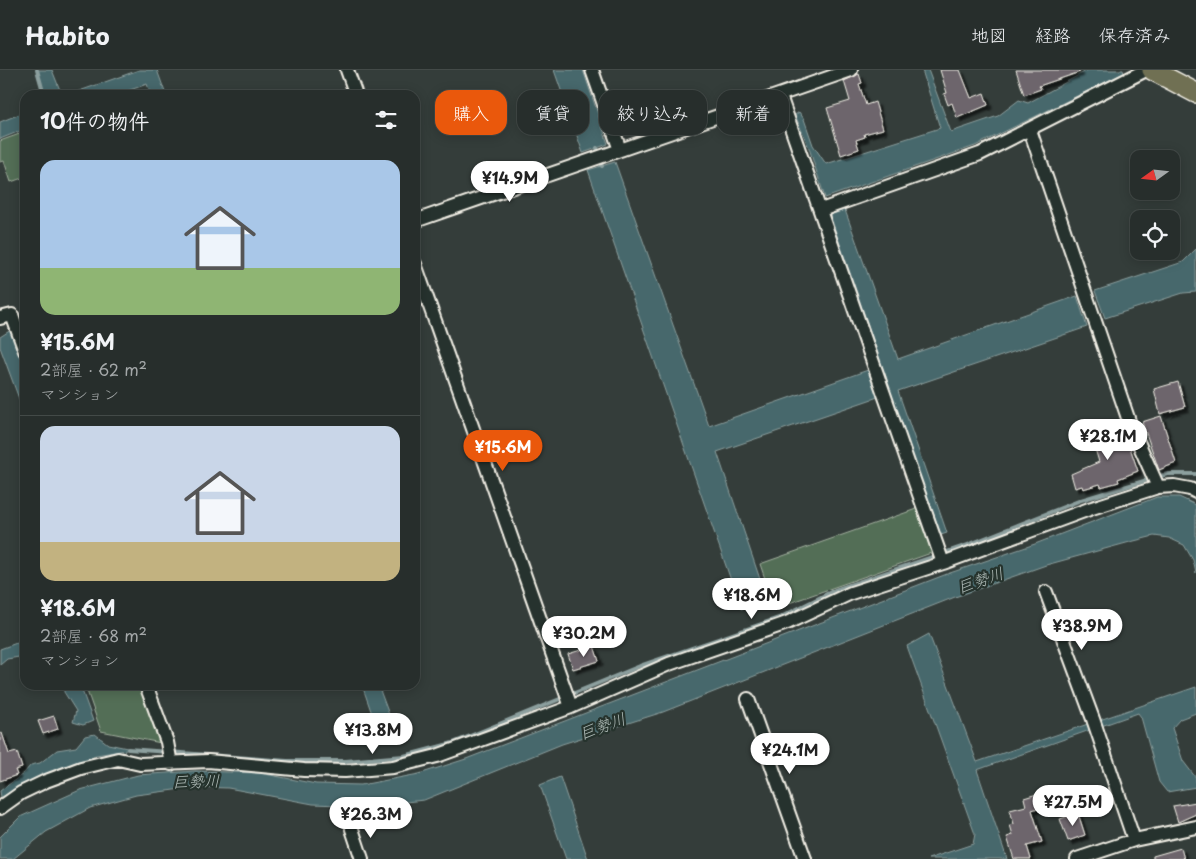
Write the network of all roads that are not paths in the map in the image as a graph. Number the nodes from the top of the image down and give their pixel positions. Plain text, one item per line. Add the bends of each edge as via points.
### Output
1 (347, 70) edge
2 (592, 70) edge
3 (851, 70) edge
4 (1146, 70) edge
5 (1152, 70) edge
6 (354, 90) edge
7 (1196, 92) edge
8 (789, 93) edge
9 (717, 117) edge
10 (789, 121) edge
11 (1030, 130) junction
12 (620, 150) junction
13 (821, 210) junction
14 (420, 219) edge
15 (420, 278) edge
16 (0, 318) edge
17 (20, 337) edge
18 (1155, 481) junction
19 (1194, 489) edge
20 (941, 557) junction
21 (1046, 592) dead end
22 (148, 690) edge
23 (748, 699) dead end
24 (571, 707) junction
25 (171, 764) junction
26 (0, 808) edge
27 (1196, 827) edge
28 (352, 828) dead end
29 (1134, 840) junction
30 (362, 859) edge
31 (805, 859) edge
32 (1076, 859) edge

1 - 6 street
2 - 12 street
3 - 8 street
4 - 11 street
5 - 7 main road
9 - 12 street
10 - 13 street
11 - 13 street via 980,154
11 - 18 street via 1130,424
12 - 14 street
13 - 20 street
15 - 24 street
16 - 17 street via 12,315
18 - 19 street
18 - 20 street via 1092,508
20 - 24 street via 786,623 669,664
21 - 29 street
22 - 25 street via 167,742
23 - 31 street
24 - 25 street via 437,756 394,767 345,771 208,761
25 - 26 street via 140,764 118,759 81,768 30,789
27 - 29 street
28 - 30 street
29 - 32 street

